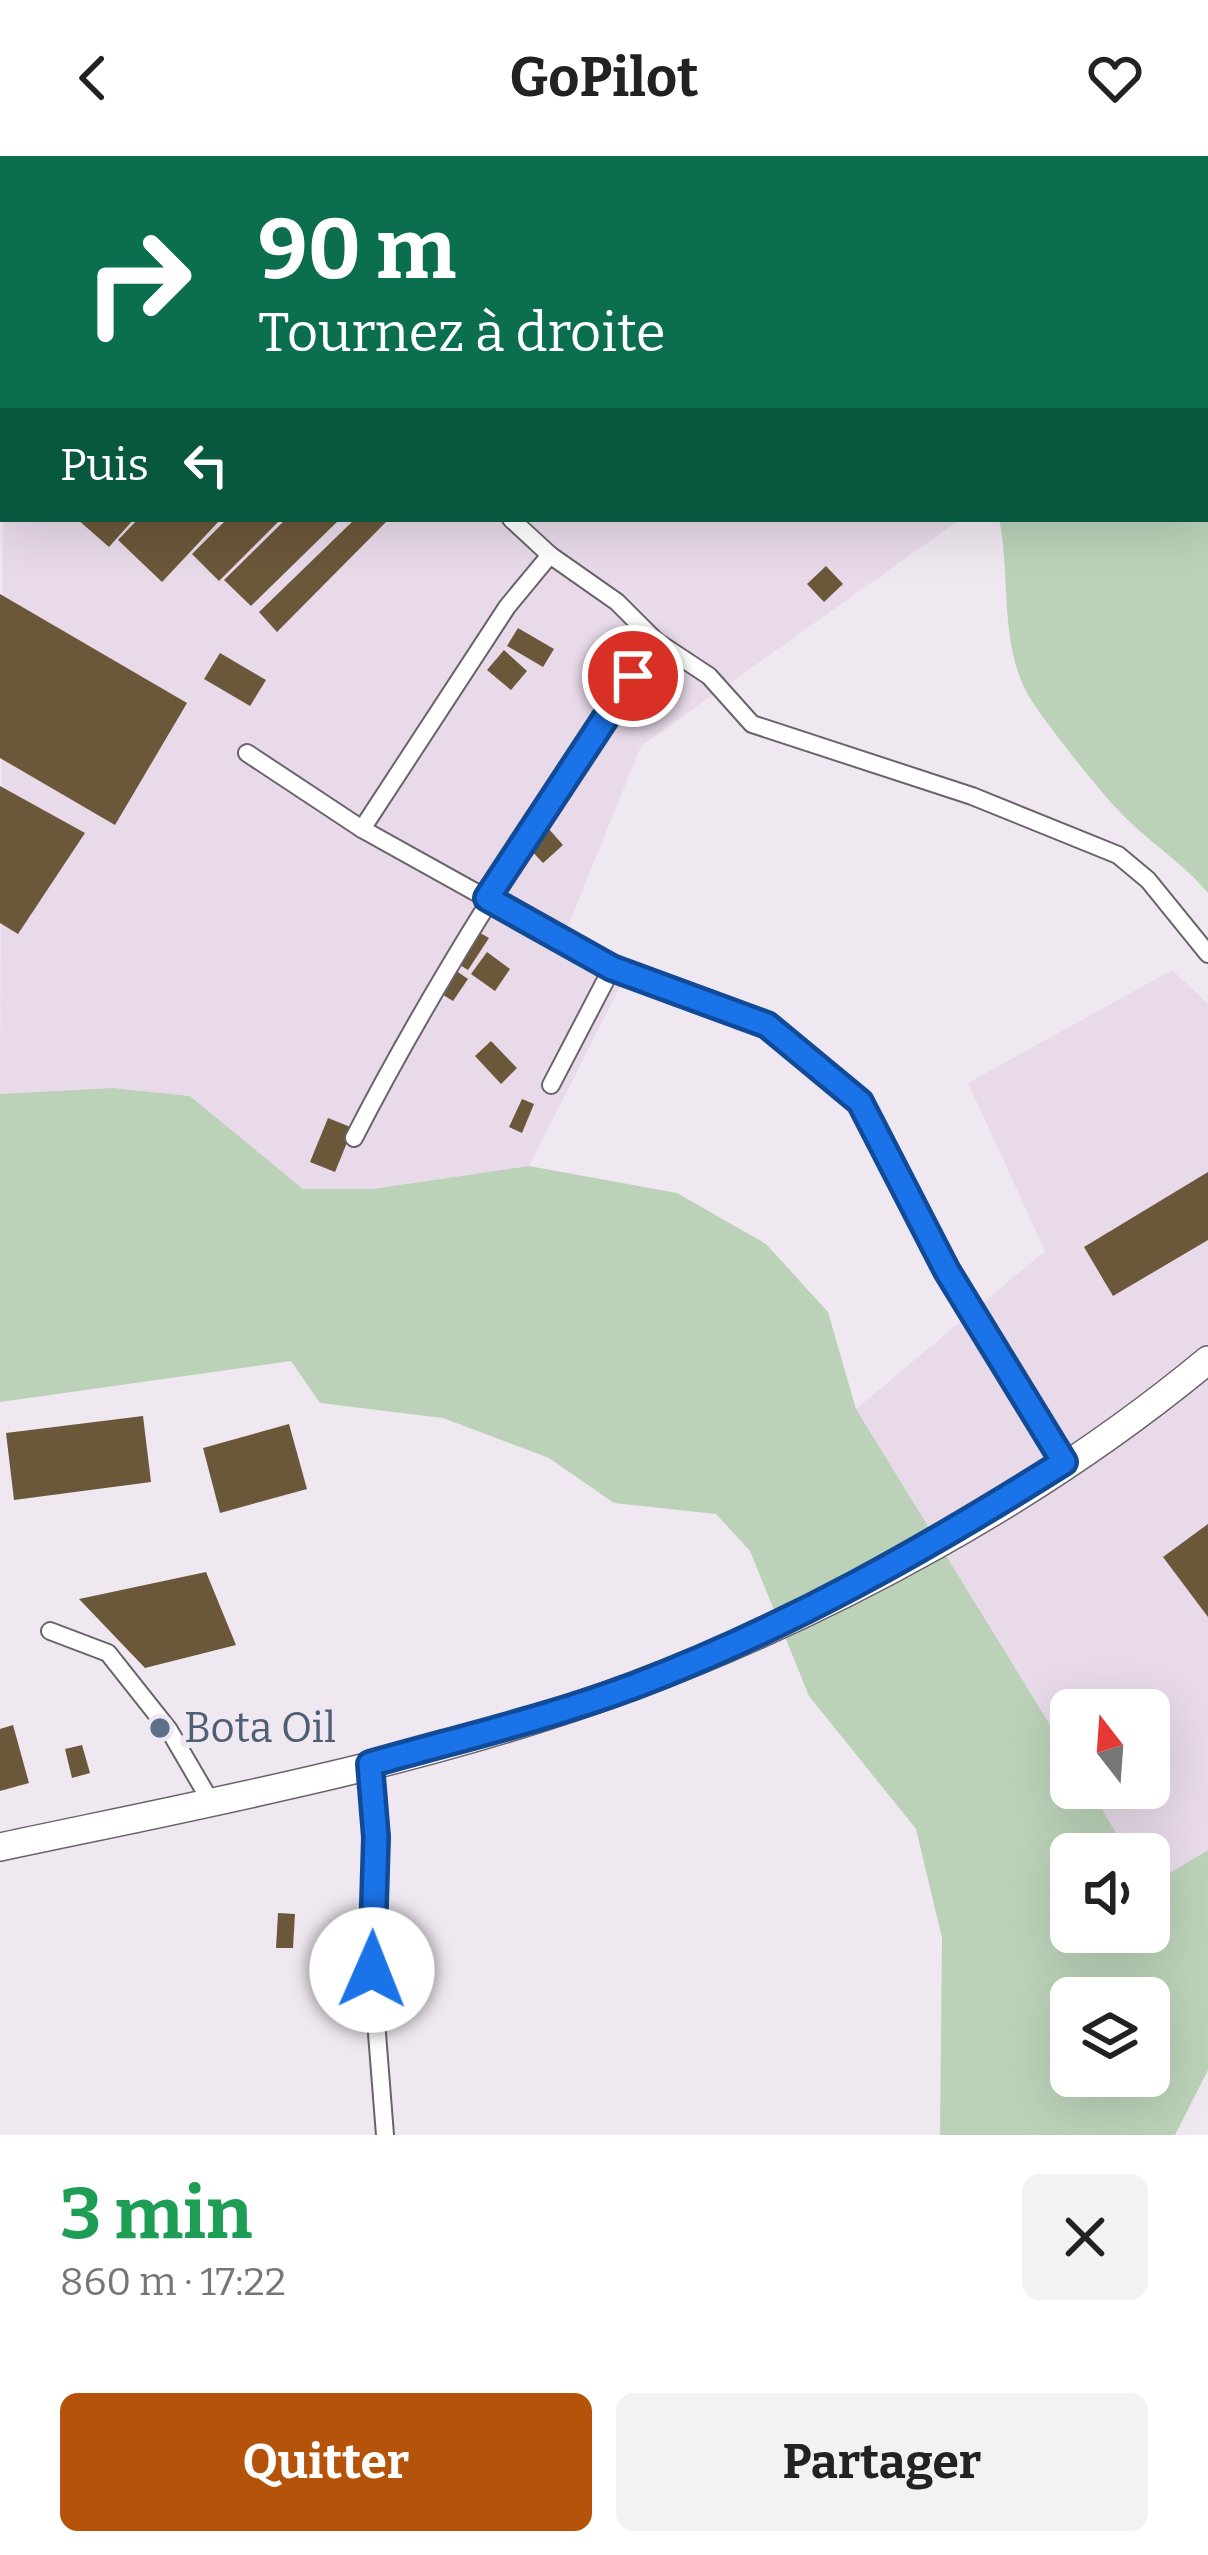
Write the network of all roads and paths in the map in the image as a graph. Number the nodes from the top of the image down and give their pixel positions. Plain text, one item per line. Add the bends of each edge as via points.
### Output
1 (514, 522) edge
2 (550, 555) junction
3 (656, 641) junction
4 (247, 753) dead end
5 (362, 829) junction
6 (487, 898) junction
7 (1208, 954) edge
8 (612, 968) junction
9 (551, 1085) dead end
10 (354, 1138) dead end
11 (1208, 1360) edge
12 (1064, 1462) junction
13 (50, 1631) dead end
14 (370, 1764) junction
15 (211, 1802) junction
16 (0, 1847) edge
17 (385, 2135) edge

1 - 2 street
2 - 3 street
2 - 5 street via 507,607
3 - 6 street
3 - 7 street via 710,676 752,724 1118,854
4 - 5 street
5 - 6 street
6 - 8 street
6 - 10 street
8 - 9 street
8 - 12 street via 767,1025 860,1102 947,1271
11 - 12 highway
12 - 14 highway via 885,1572 720,1651 547,1715
13 - 15 street via 108,1653 169,1730
14 - 15 highway
14 - 17 street via 372,1970
15 - 16 highway

